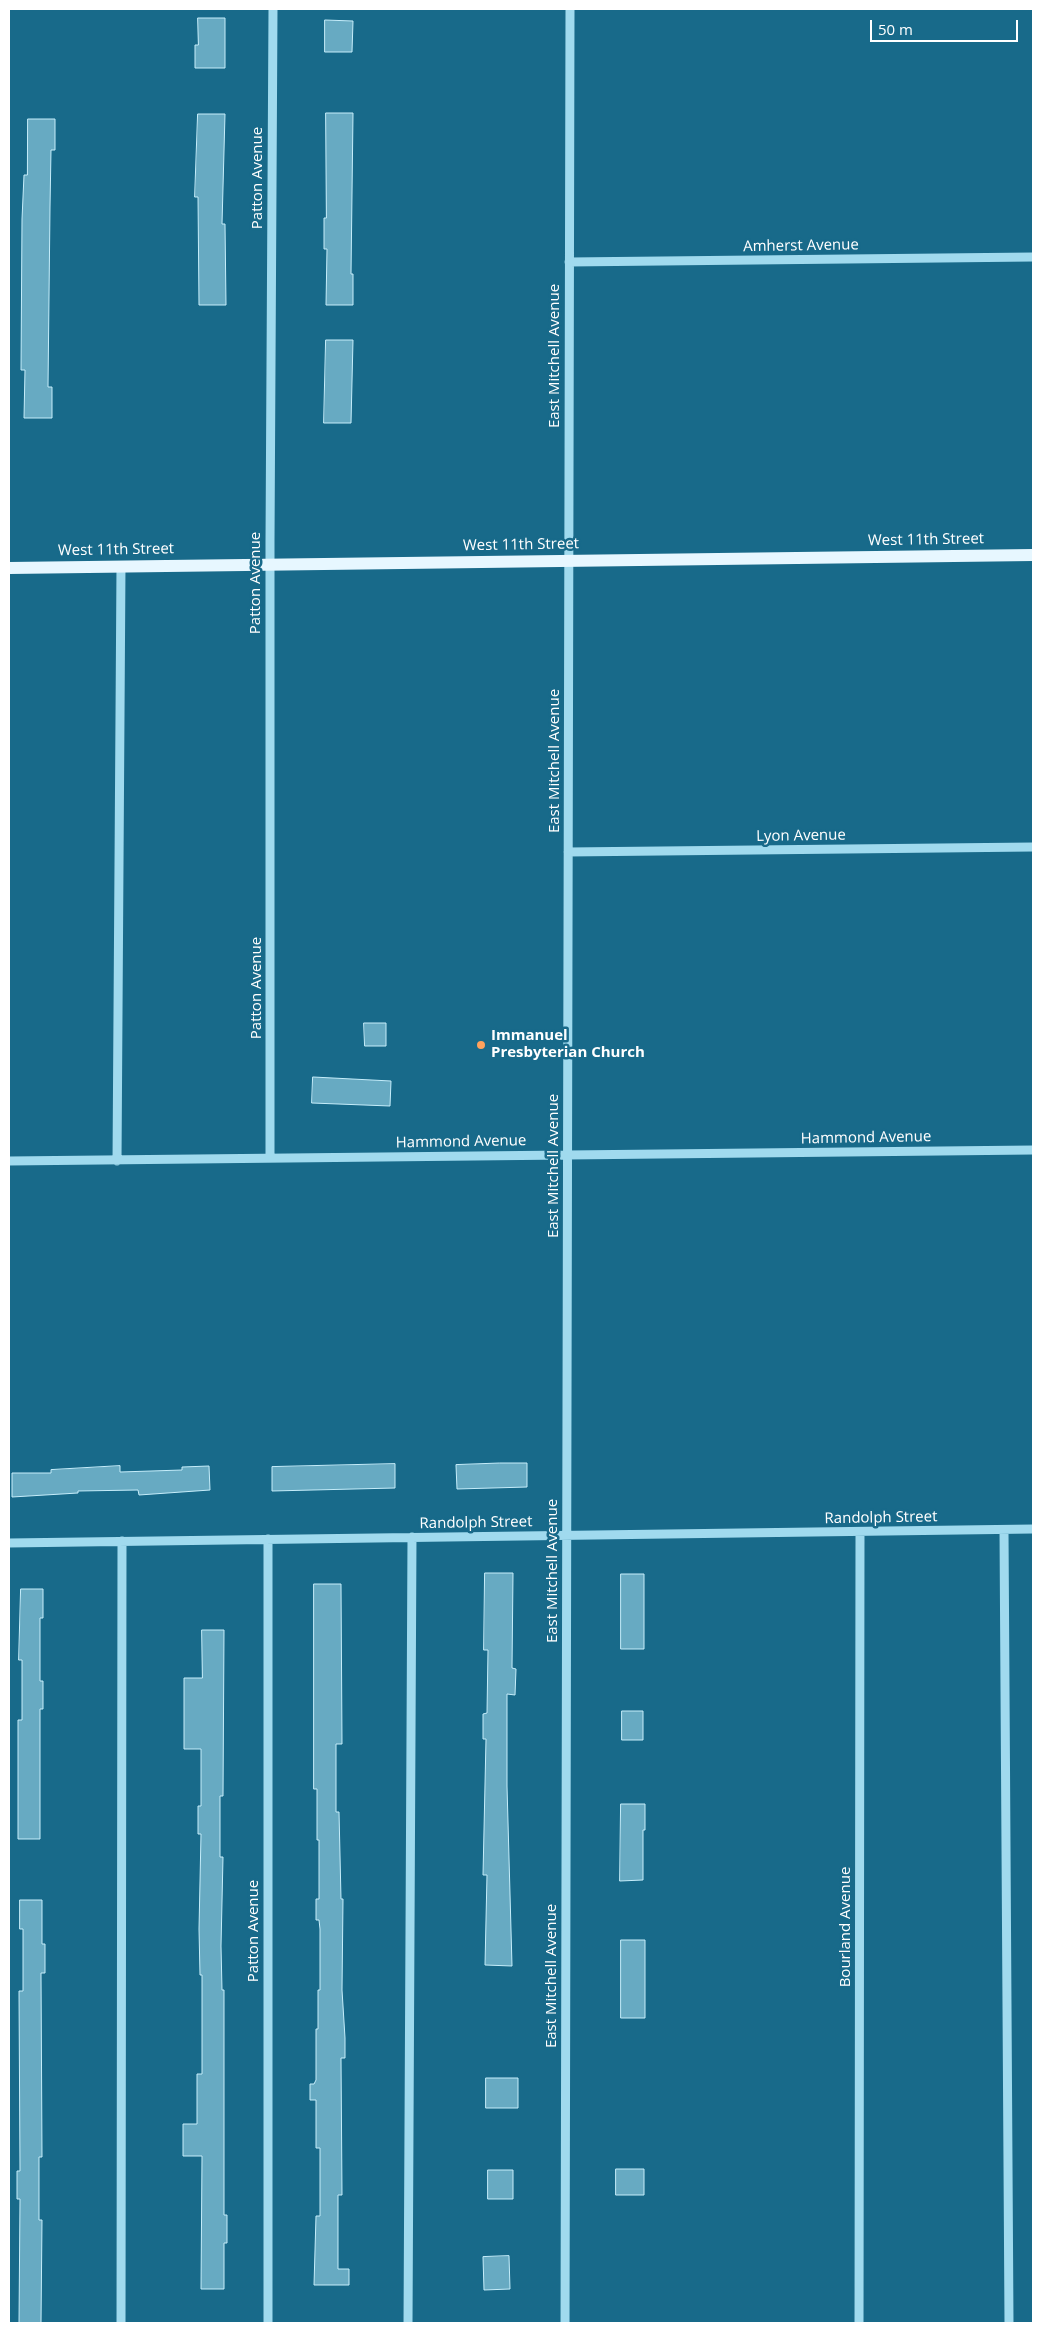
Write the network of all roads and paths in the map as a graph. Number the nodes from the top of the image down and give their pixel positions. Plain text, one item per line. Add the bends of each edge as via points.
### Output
1 (273, 9) edge
2 (570, 9) edge
3 (1033, 257) edge
4 (569, 262) junction
5 (1033, 555) edge
6 (569, 561) junction
7 (270, 564) junction
8 (122, 566) junction
9 (9, 568) edge
10 (1033, 848) edge
11 (568, 852) junction
12 (1033, 1150) edge
13 (568, 1155) junction
14 (270, 1158) junction
15 (9, 1161) edge
16 (117, 1161) junction
17 (1033, 1529) edge
18 (1004, 1530) junction
19 (860, 1532) junction
20 (566, 1536) junction
21 (412, 1537) junction
22 (268, 1539) junction
23 (122, 1541) junction
24 (9, 1543) edge
25 (121, 2323) edge
26 (268, 2323) edge
27 (408, 2323) edge
28 (565, 2323) edge
29 (859, 2323) edge
30 (1009, 2323) edge

1 - 7 street, Patton Avenue
2 - 4 street, East Mitchell Avenue
3 - 4 street, Amherst Avenue
4 - 6 street, East Mitchell Avenue
5 - 6 main road, West 11th Street
6 - 7 main road, West 11th Street
6 - 11 street, East Mitchell Avenue
7 - 8 main road, West 11th Street
7 - 14 street, Patton Avenue
8 - 9 main road, West 11th Street
8 - 16 street
10 - 11 street, Lyon Avenue
11 - 13 street, East Mitchell Avenue
12 - 13 street, Hammond Avenue
13 - 14 street, Hammond Avenue
13 - 20 street, East Mitchell Avenue
14 - 16 street, Hammond Avenue
15 - 16 street, Hammond Avenue
17 - 18 street, Randolph Street
18 - 19 street, Randolph Street
18 - 30 street
19 - 20 street, Randolph Street
19 - 29 street, Bourland Avenue
20 - 21 street, Randolph Street
20 - 28 street, East Mitchell Avenue
21 - 22 street, Randolph Street
21 - 27 street
22 - 23 street, Randolph Street
22 - 26 street, Patton Avenue
23 - 24 street, Randolph Street
23 - 25 street

